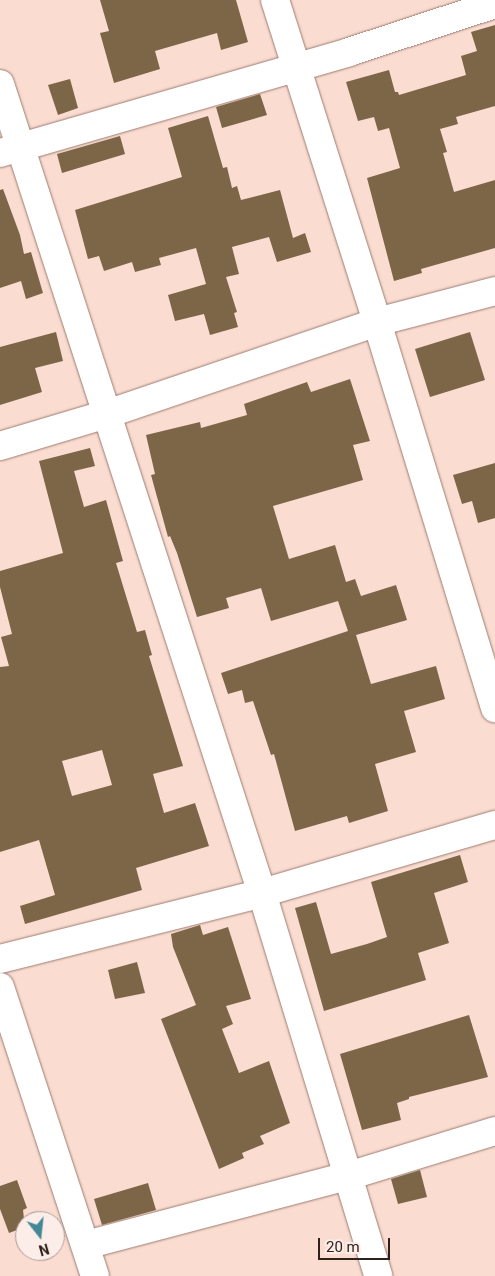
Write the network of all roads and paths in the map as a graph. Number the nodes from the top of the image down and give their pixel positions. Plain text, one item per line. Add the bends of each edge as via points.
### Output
1 (276, 0) edge
2 (495, 4) edge
3 (297, 67) junction
4 (0, 84) edge
5 (9, 150) edge
6 (495, 291) edge
7 (377, 322) junction
8 (107, 414) junction
9 (0, 446) edge
10 (495, 708) edge
11 (495, 826) edge
12 (262, 893) junction
13 (0, 959) edge
14 (0, 987) edge
15 (495, 1131) edge
16 (348, 1176) junction
17 (86, 1245) junction
18 (96, 1276) edge
19 (378, 1276) edge

1 - 3 street
2 - 3 street
3 - 5 street
3 - 7 street
4 - 5 street
5 - 8 street
6 - 7 street
7 - 8 street
7 - 10 street
8 - 9 street
8 - 12 street
11 - 12 street
12 - 13 street
12 - 16 street
14 - 17 street
15 - 16 street
16 - 17 street
16 - 19 street
17 - 18 street

